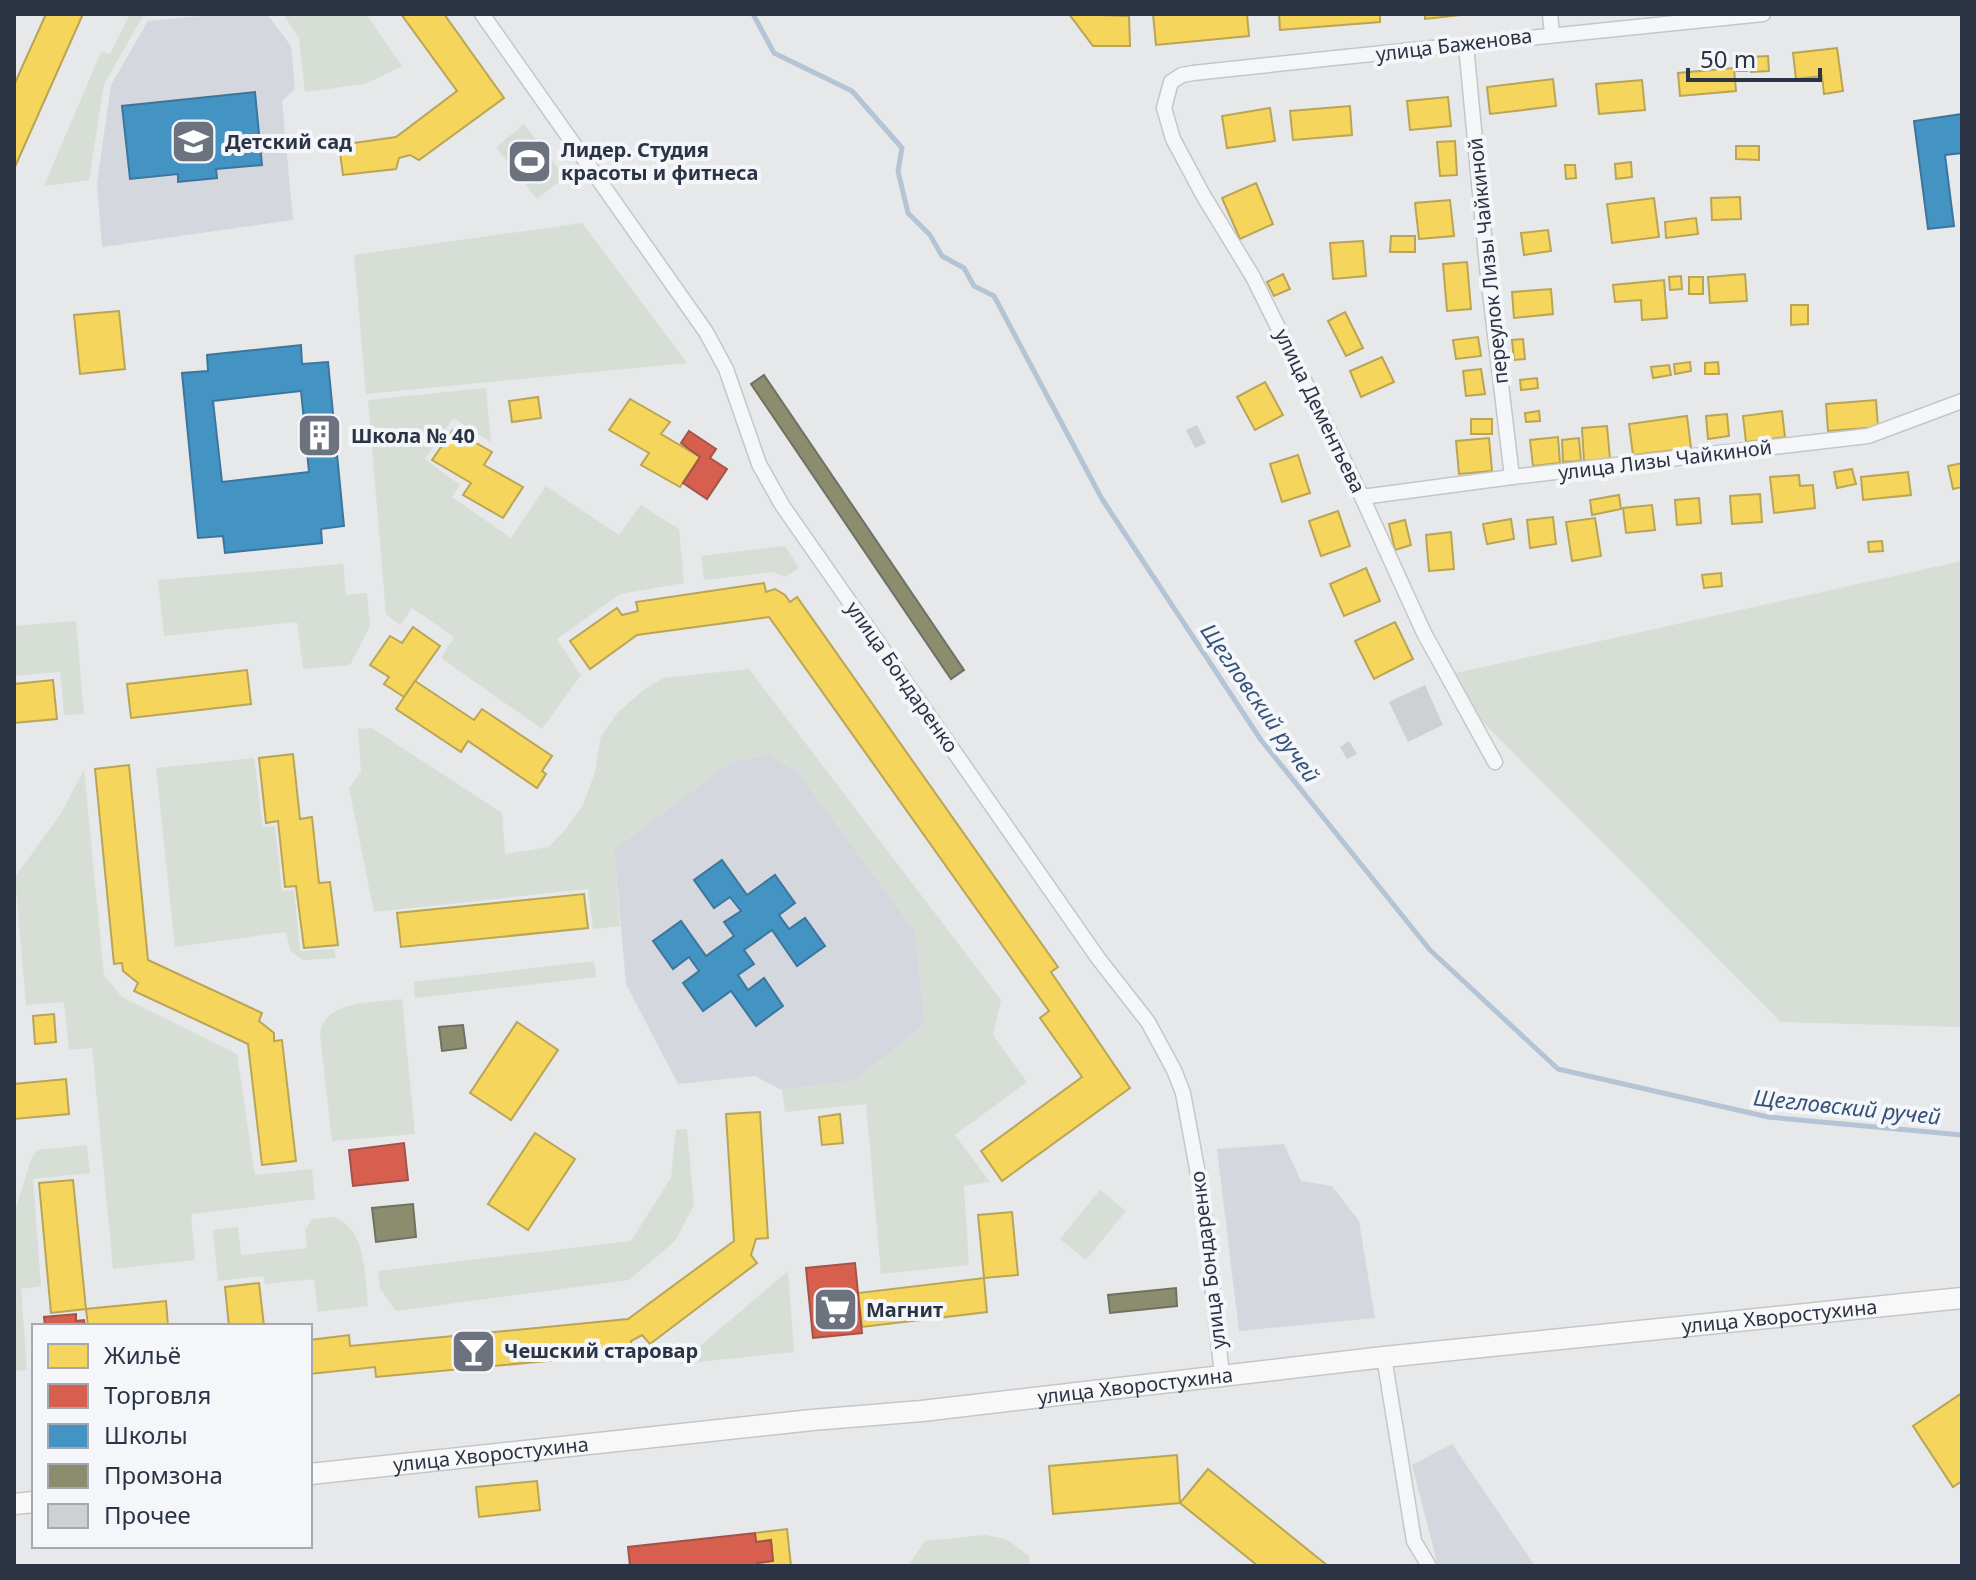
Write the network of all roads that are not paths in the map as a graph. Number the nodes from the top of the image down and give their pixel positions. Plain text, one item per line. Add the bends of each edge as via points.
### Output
1 (482, 14) edge
2 (1550, 14) edge
3 (1763, 14) edge
4 (1552, 34) junction
5 (1466, 45) junction
6 (1193, 73) joint
7 (1962, 401) edge
8 (1512, 477) junction
9 (1362, 497) junction
10 (1495, 762) dead end
11 (1962, 1298) edge
12 (1384, 1357) junction
13 (1222, 1375) junction
14 (312, 1474) edge
15 (1429, 1566) edge

1 - 13 street, улица Бондаренко via 706,332 726,369 759,464 782,505 1148,1022 1174,1070 1188,1111
2 - 4 street
3 - 4 street, улица Баженова
4 - 5 street, улица Баженова
5 - 6 street, улица Баженова
5 - 8 street, переулок Лизы Чайкиной
6 - 9 street, улица Дементьева via 1171,82 1164,108 1173,139 1253,277
7 - 8 street, улица Лизы Чайкиной via 1868,436
8 - 9 street, улица Лизы Чайкиной
9 - 10 street, улица Дементьева via 1424,633
11 - 12 street, улица Хворостухина
12 - 13 street, улица Хворостухина
12 - 15 street via 1414,1541
13 - 14 street, улица Хворостухина

